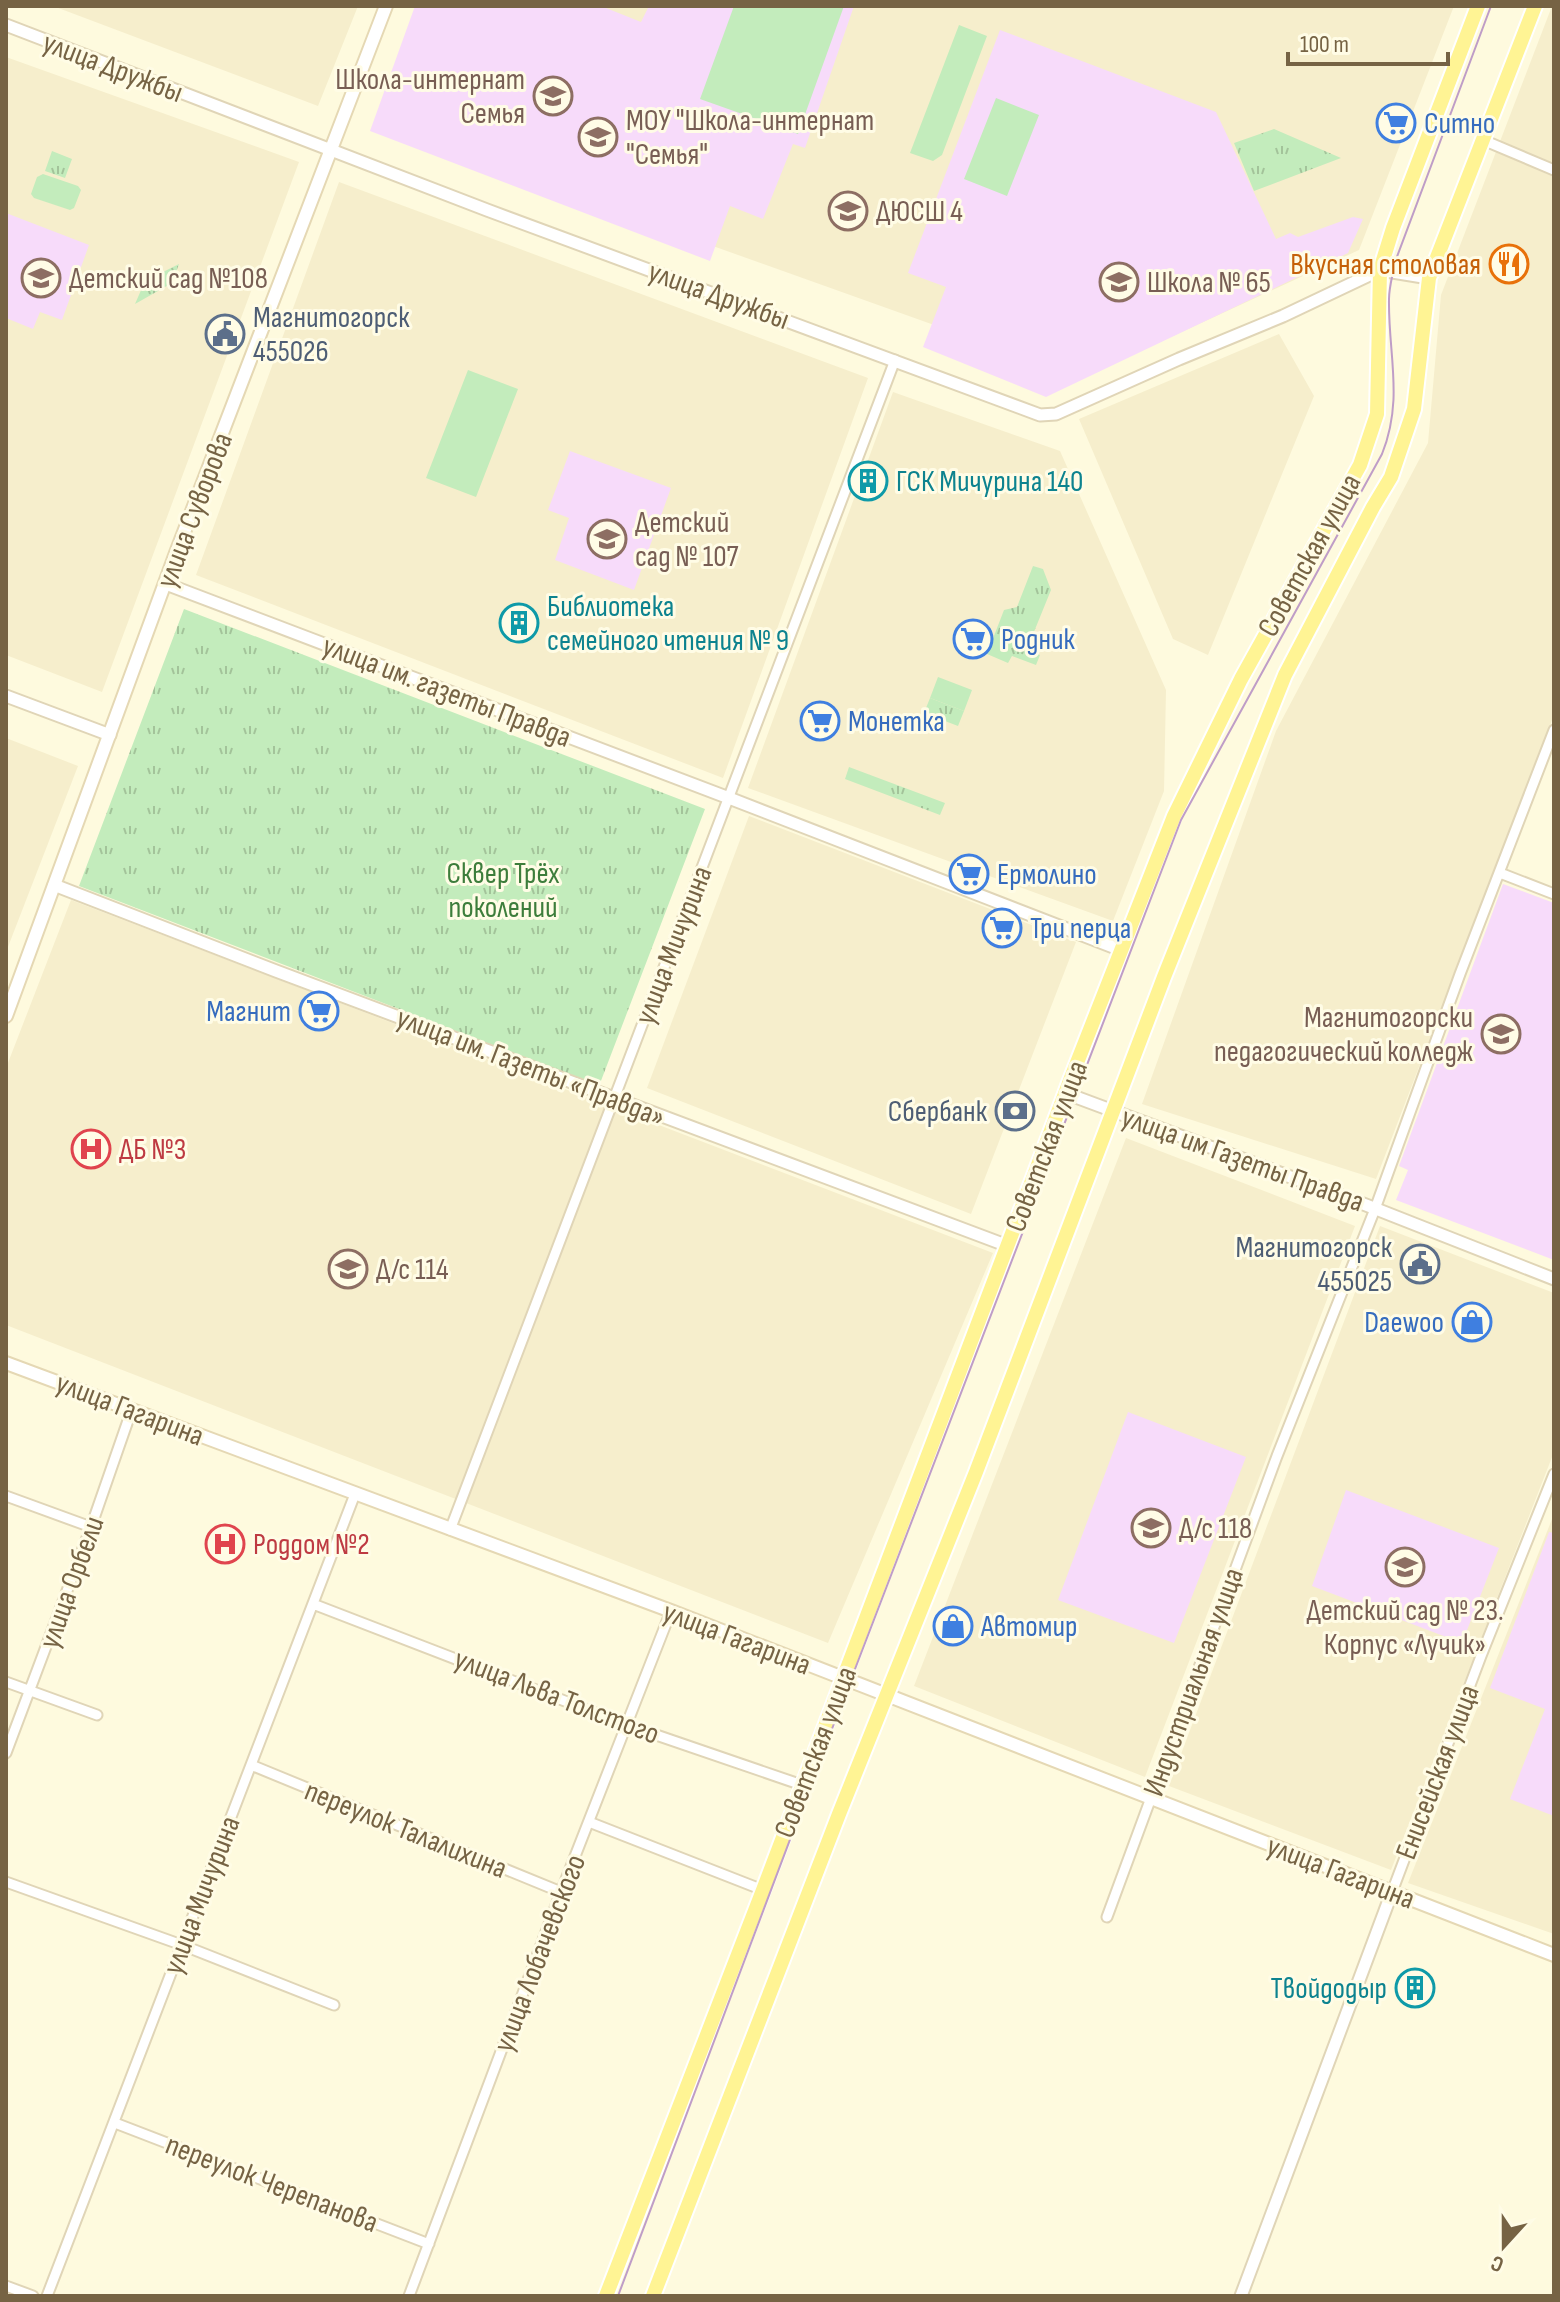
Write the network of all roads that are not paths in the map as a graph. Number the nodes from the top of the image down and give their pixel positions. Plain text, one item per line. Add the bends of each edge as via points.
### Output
1 (386, 6) edge
2 (1478, 6) edge
3 (1535, 6) edge
4 (6, 25) edge
5 (1483, 140) junction
6 (330, 150) junction
7 (1554, 170) edge
8 (1380, 270) junction
9 (1429, 278) junction
10 (895, 360) junction
11 (166, 584) junction
12 (6, 696) edge
13 (1554, 730) edge
14 (110, 735) junction
15 (729, 798) junction
16 (1500, 873) junction
17 (54, 885) junction
18 (1554, 894) edge
19 (1121, 950) junction
20 (6, 1016) edge
21 (1065, 1093) junction
22 (615, 1098) junction
23 (1115, 1111) junction
24 (1375, 1209) junction
25 (1008, 1246) junction
26 (1554, 1279) edge
27 (6, 1363) edge
28 (132, 1409) junction
29 (1554, 1474) edge
30 (355, 1494) junction
31 (6, 1496) edge
32 (91, 1527) junction
33 (450, 1530) junction
34 (313, 1604) junction
35 (671, 1611) junction
36 (843, 1679) junction
37 (6, 1682) edge
38 (31, 1691) junction
39 (885, 1695) junction
40 (97, 1715) dead end
41 (627, 1725) junction
42 (6, 1753) edge
43 (251, 1765) junction
44 (802, 1785) junction
45 (1150, 1798) junction
46 (589, 1822) junction
47 (6, 1882) edge
48 (763, 1890) junction
49 (561, 1892) junction
50 (1392, 1892) junction
51 (1107, 1917) dead end
52 (182, 1945) junction
53 (1554, 1955) edge
54 (334, 2005) dead end
55 (115, 2123) junction
56 (429, 2244) junction
57 (6, 2286) edge
58 (33, 2296) edge
59 (47, 2296) edge
60 (409, 2296) edge
61 (606, 2296) edge
62 (653, 2296) edge
63 (1241, 2296) edge

1 - 6 main road, улица Суворова
2 - 8 main road, Советская улица
3 - 5 main road, Советская улица
4 - 6 street, улица Дружбы
5 - 7 street
5 - 9 main road, Советская улица
6 - 10 street, улица Дружбы
6 - 11 main road, улица Суворова
8 - 9 street
8 - 10 street, улица Дружбы via 1056,414 1022,410
8 - 19 main road, Советская улица via 1377,414 1360,465 1180,801
9 - 23 main road, Советская улица via 1414,409 1391,477 1285,675
10 - 15 street, улица Мичурина
11 - 14 main road, улица Суворова
11 - 15 street, улица им. газеты Правда
12 - 14 street
13 - 16 street, Индустриальная улица
14 - 17 main road, улица Суворова
15 - 19 street
15 - 22 street, улица Мичурина
16 - 18 street
16 - 24 street, Индустриальная улица
17 - 20 main road, улица Суворова
17 - 22 street, улица им. Газеты «Правда»
19 - 21 main road, Советская улица
21 - 23 street, улица им Газеты Правда
21 - 25 main road, Советская улица
22 - 25 street, улица им. Газеты «Правда»
22 - 33 street, улица Мичурина
23 - 24 street, улица им Газеты Правда
23 - 39 main road, Советская улица
24 - 26 street, улица им Газеты Правда
24 - 45 street, Индустриальная улица
25 - 36 main road, Советская улица
27 - 28 main road, улица Гагарина
28 - 30 main road, улица Гагарина
28 - 32 street, улица Орбели
29 - 50 street, Енисейская улица
30 - 33 main road, улица Гагарина
30 - 34 street, улица Мичурина
31 - 32 street
32 - 38 street, улица Орбели
33 - 35 main road, улица Гагарина
34 - 41 street, улица Льва Толстого
34 - 43 street, улица Мичурина
35 - 36 main road, улица Гагарина
35 - 41 street, улица Лобачевского
36 - 39 main road, улица Гагарина
36 - 44 main road, Советская улица
37 - 38 street
38 - 40 street
38 - 42 street, улица Орбели
39 - 45 main road, улица Гагарина
39 - 62 main road, Советская улица
41 - 44 street, улица Льва Толстого
41 - 46 street, улица Лобачевского
43 - 49 street, переулок Талалихина
43 - 52 street, улица Мичурина
44 - 48 main road, Советская улица
45 - 50 main road, улица Гагарина
45 - 51 street, Индустриальная улица
46 - 48 street
46 - 49 street, улица Лобачевского
47 - 52 street
48 - 61 main road, Советская улица
49 - 56 street, улица Лобачевского
50 - 53 main road, улица Гагарина
50 - 63 street
52 - 54 street
52 - 55 street, улица Мичурина
55 - 56 street, переулок Черепанова
55 - 59 street, улица Мичурина
56 - 60 street, улица Лобачевского
57 - 58 street

